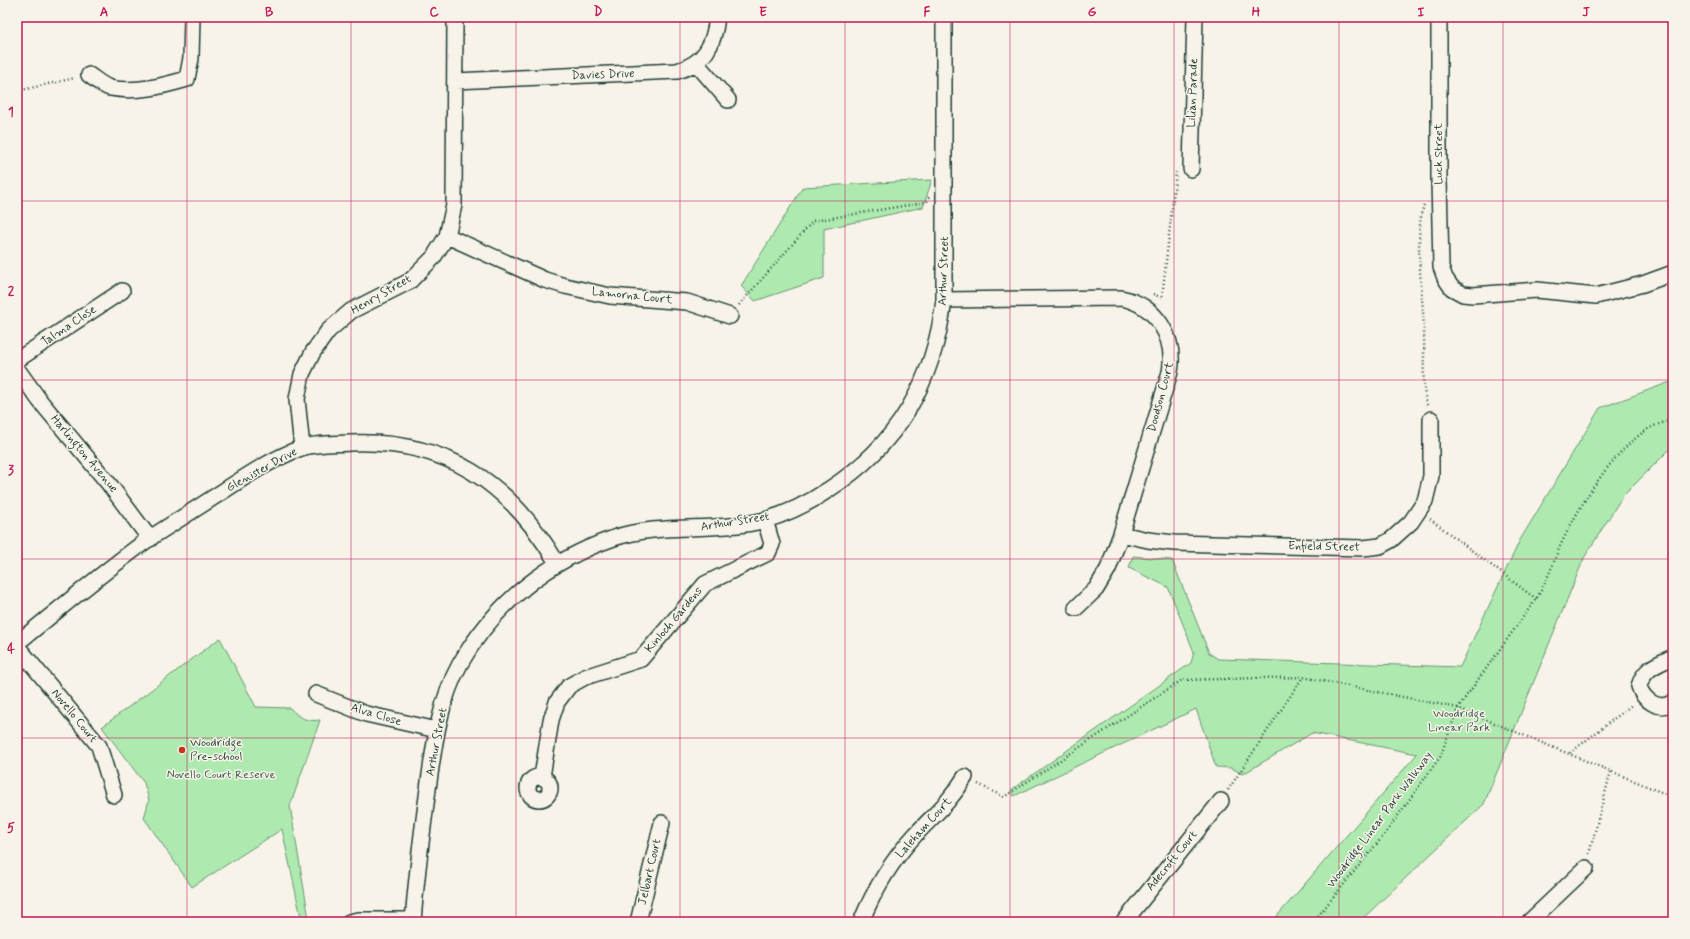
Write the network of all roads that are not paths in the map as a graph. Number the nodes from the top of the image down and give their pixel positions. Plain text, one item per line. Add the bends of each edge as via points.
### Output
1 (192, 17) edge
2 (455, 17) edge
3 (717, 17) edge
4 (944, 17) edge
5 (1195, 17) edge
6 (1439, 17) edge
7 (696, 63) junction
8 (89, 75) road end
9 (455, 81) junction
10 (728, 100) dead end
11 (1184, 170) road end
12 (447, 236) junction
13 (1673, 273) edge
14 (122, 291) dead end
15 (944, 300) junction
16 (730, 316) road end
17 (17, 360) edge
18 (17, 369) edge
19 (1431, 419) dead end
20 (302, 448) junction
21 (765, 520) junction
22 (1121, 534) junction
23 (150, 539) junction
24 (557, 563) junction
25 (1076, 608) dead end
26 (17, 645) edge
27 (1673, 657) edge
28 (316, 694) dead end
29 (1673, 702) edge
30 (437, 730) junction
31 (542, 777) dead end
32 (965, 777) road end
33 (114, 795) dead end
34 (1221, 800) road end
35 (662, 823) dead end
36 (1586, 868) road end
37 (413, 921) edge
38 (349, 922) edge
39 (638, 922) edge
40 (861, 922) edge
41 (1124, 922) edge
42 (1529, 922) edge

1 - 8 street via 191,58 187,79 140,89 109,88
2 - 9 street, Henry Street
3 - 7 street, Davies Drive via 713,40
4 - 15 street, Arthur Street
5 - 11 street, Lilian Parade
6 - 13 street, Luck Street via 1442,267 1445,278 1452,288 1462,294 1473,295 1537,290 1596,296 1644,284
7 - 9 street, Davies Drive via 677,71 659,73
7 - 10 street
9 - 12 street, Henry Street via 454,205
12 - 16 street, Lamorna Court via 545,280 565,286 610,296 687,302
12 - 20 street, Henry Street via 433,258 410,280 351,311 328,330 302,374 297,399
14 - 17 street, Talma Close
15 - 21 street, Arthur Street via 941,327 921,388 908,413 888,439 866,463 816,498
15 - 22 street, Doodson Court via 1121,298 1139,304 1158,320 1170,345 1170,372
18 - 23 street, Harlington Avenue
19 - 22 street, Enfield Street via 1431,476 1425,501 1400,533 1380,546 1347,548 1174,543
20 - 23 street, Glenister Drive via 249,475
20 - 24 street, Glenister Drive via 362,443 405,446 445,457 478,474 511,501 539,534
21 - 24 street, Arthur Street via 706,528 644,531 614,538
21 - 31 street, Kinloch Gardens via 772,544 768,553 705,584 641,659 585,677 569,686 557,702 551,720
22 - 25 street, Doodson Court via 1103,579
23 - 26 street, Glenister Drive
24 - 30 street, Arthur Street via 503,606 480,634 460,665 446,695
26 - 33 street, Novello Court via 99,746
27 - 29 street via 1647,670 1638,686 1643,696 1656,706
28 - 30 street, Alva Close via 366,714
30 - 37 street, Arthur Street via 423,823
32 - 40 street, Laleham Court via 952,798 915,835 890,866 869,902
34 - 41 street, Adecroft Court
35 - 39 street, Jelbart Court
36 - 42 street
37 - 38 street

